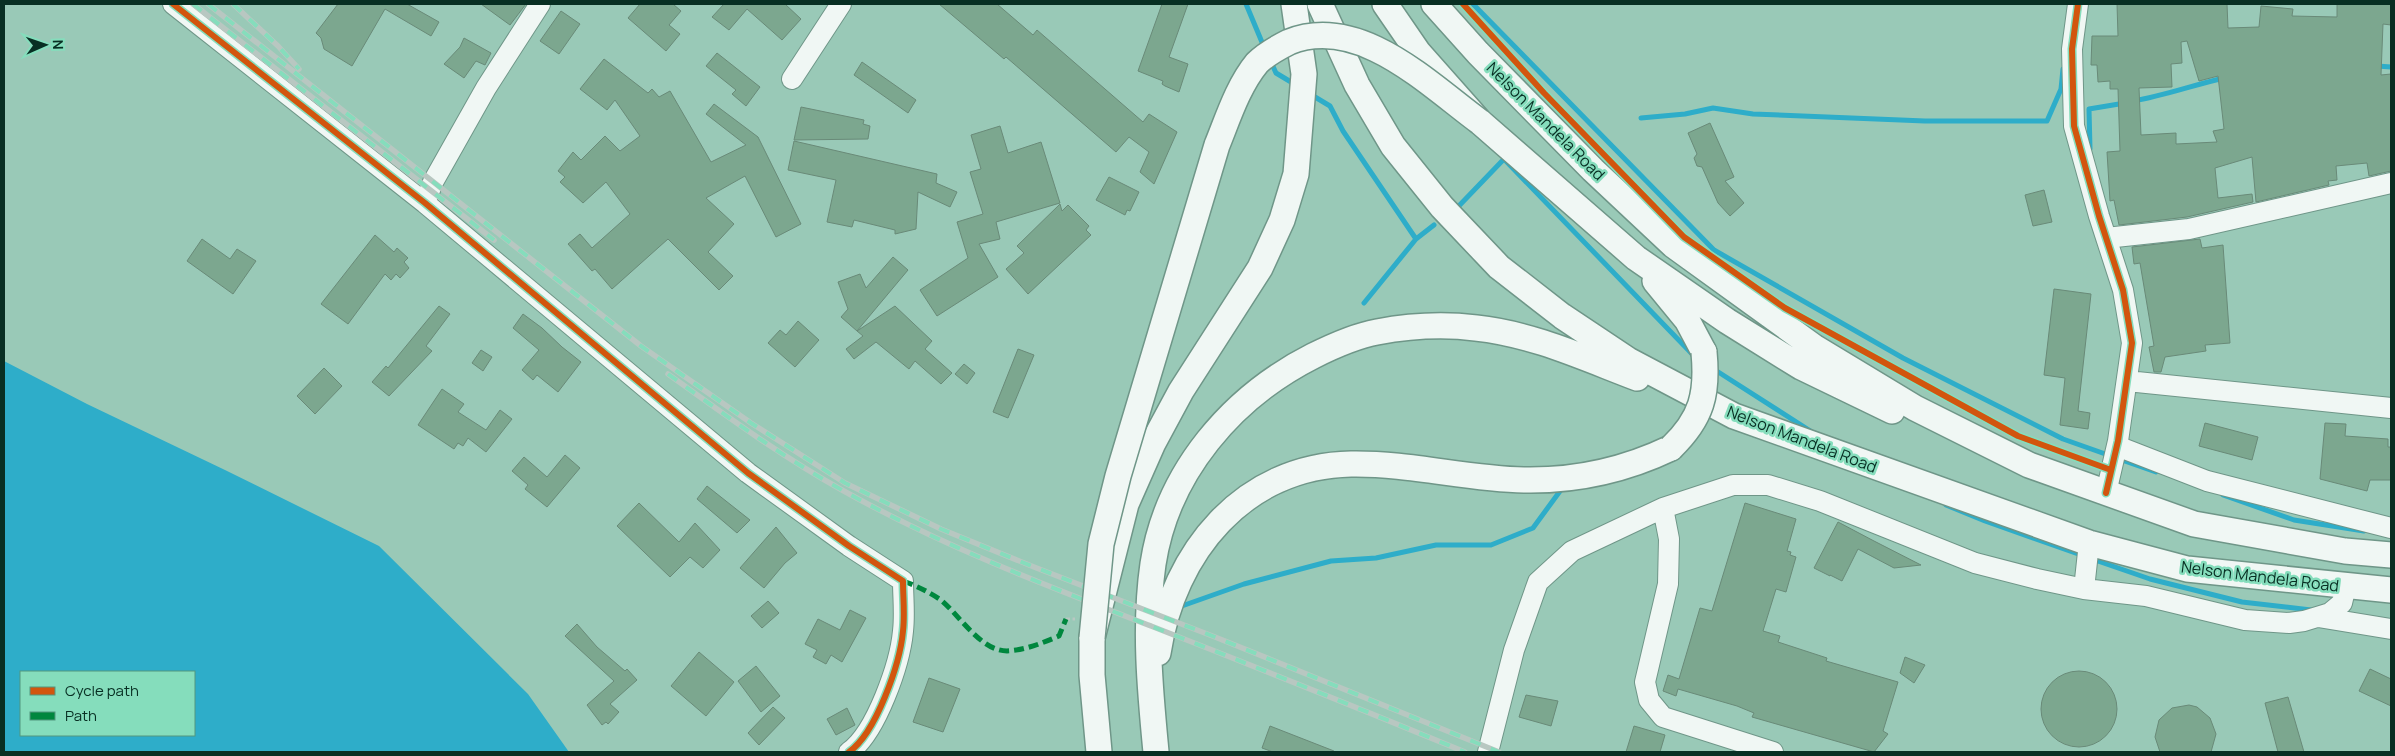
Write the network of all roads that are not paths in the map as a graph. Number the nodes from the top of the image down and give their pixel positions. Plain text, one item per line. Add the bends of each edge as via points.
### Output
1 (173, 4) edge
2 (540, 4) edge
3 (841, 4) edge
4 (1294, 4) edge
5 (1320, 4) edge
6 (1385, 4) edge
7 (1434, 4) edge
8 (2078, 4) edge
9 (792, 79) dead end
10 (1480, 122) junction
11 (2391, 183) edge
12 (425, 203) junction
13 (2106, 238) junction
14 (1636, 258) junction
15 (2127, 381) junction
16 (2391, 408) edge
17 (1734, 416) junction
18 (2117, 446) junction
19 (2029, 465) junction
20 (2106, 493) junction
21 (1663, 508) junction
22 (2391, 528) edge
23 (2089, 543) junction
24 (2391, 555) edge
25 (2346, 586) junction
26 (2084, 590) junction
27 (2391, 590) edge
28 (2318, 617) junction
29 (2391, 629) edge
30 (1092, 638) junction
31 (1151, 701) junction
32 (849, 752) edge
33 (1099, 752) edge
34 (1156, 752) edge
35 (1488, 752) edge
36 (1773, 752) edge

1 - 12 street
2 - 12 street via 486,88 433,182
3 - 9 street
4 - 30 main road via 1304,74 1296,174 1282,220 1260,268 1153,442 1126,504
5 - 17 main road, Nelson Mandela Road via 1356,85 1393,146 1442,207 1499,267 1562,316 1628,360
6 - 10 main road via 1418,52
7 - 19 main road, Nelson Mandela Road via 1593,170 1673,245 1814,348 1915,408
8 - 13 street via 2072,49 2074,126
10 - 14 main road
10 - 30 main road, bridge via 1394,59 1350,38 1323,34 1298,39 1281,46 1258,63 1230,112 1217,145 1118,476 1101,544
11 - 13 street via 2189,229
12 - 32 street via 748,473 849,546 903,580 900,651 878,715 860,745
13 - 15 street via 2123,290 2132,343
14 - 19 main road via 1801,367 1894,412
14 - 31 main road, bridge via 1687,320 1704,352 1707,379 1704,398 1697,417 1671,448 1612,470 1569,478 1524,480 1350,464 1305,471 1272,484 1216,522 1184,571 1171,600 1158,649
15 - 16 street
15 - 18 street
17 - 23 main road, Nelson Mandela Road
17 - 31 main road via 1520,335 1430,326 1375,332 1335,345 1295,365 1249,397 1211,436 1181,481 1165,517 1153,563 1148,616
18 - 20 street
18 - 22 street via 2207,481
19 - 20 main road, Nelson Mandela Road
20 - 24 main road, Nelson Mandela Road via 2194,524 2345,551
21 - 26 street via 1734,485 1768,485 1820,501 1975,563
21 - 35 street via 1572,551 1538,582 1514,650
21 - 36 street via 1669,539 1668,584 1644,682 1648,700 1663,717
23 - 25 main road, Nelson Mandela Road via 2187,569
23 - 26 street
25 - 27 main road, Nelson Mandela Road
25 - 28 street via 2342,602 2330,613
26 - 28 street via 2146,596 2245,620 2289,623
28 - 29 street
30 - 33 main road
31 - 34 main road

